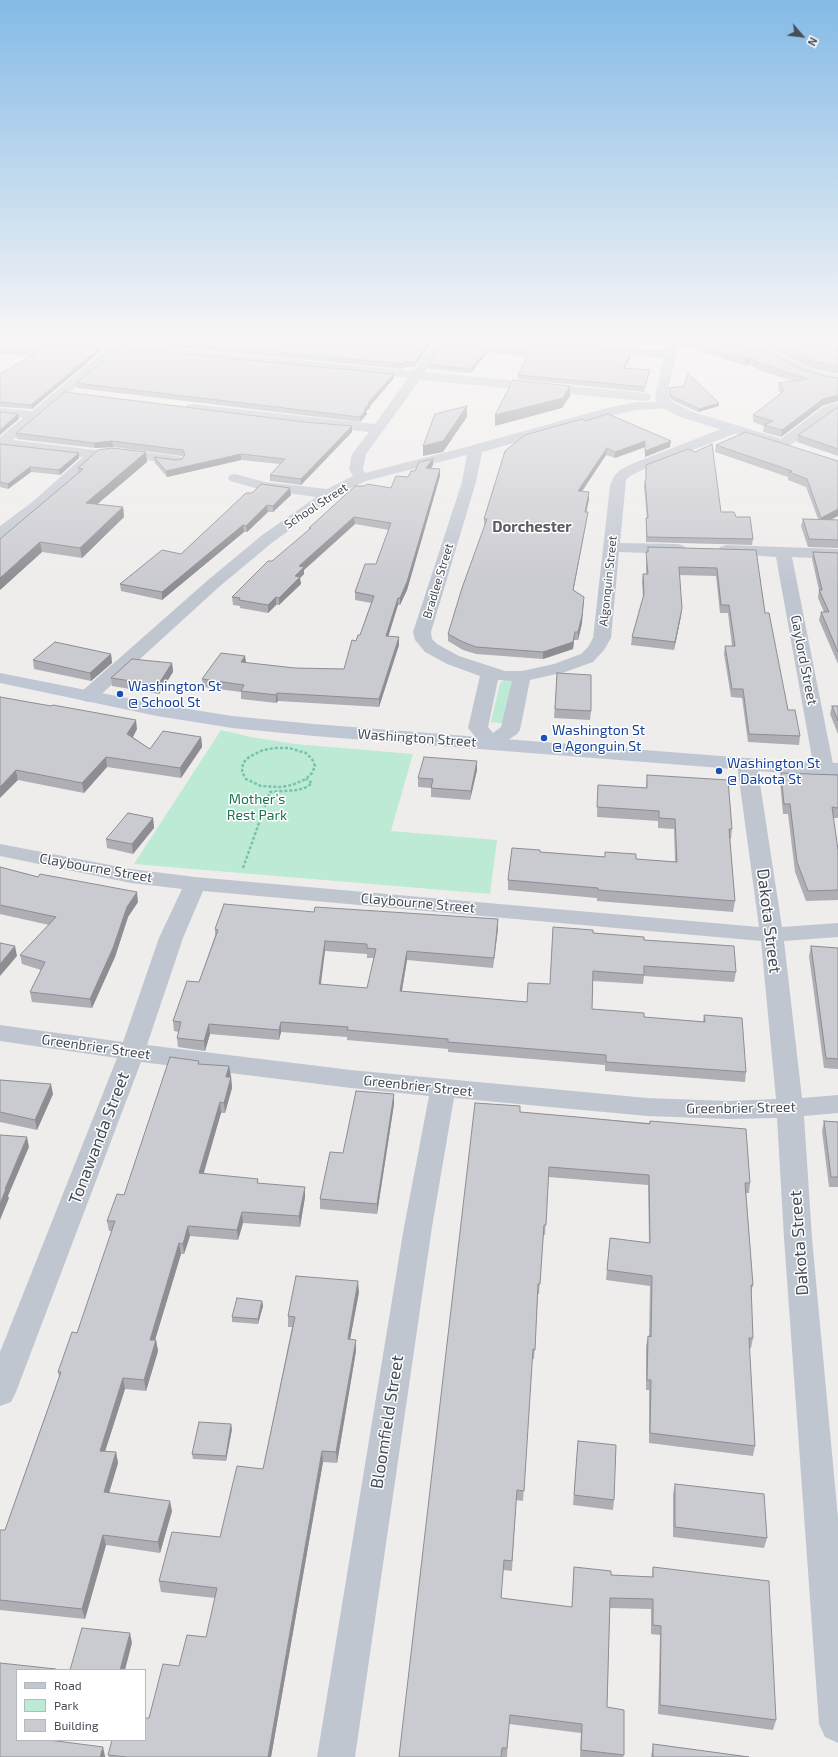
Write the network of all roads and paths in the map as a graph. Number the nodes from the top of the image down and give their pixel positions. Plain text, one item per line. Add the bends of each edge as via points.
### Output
1 (27, 421) edge
2 (308, 421) edge
3 (385, 421) edge
4 (575, 421) edge
5 (709, 421) edge
6 (813, 421) edge
7 (734, 428) junction
8 (379, 429) junction
9 (0, 443) edge
10 (783, 444) junction
11 (475, 449) junction
12 (797, 449) edge
13 (95, 454) junction
14 (177, 460) edge
15 (236, 478) dead end
16 (361, 478) junction
17 (330, 494) junction
18 (0, 534) edge
19 (611, 547) junction
20 (692, 549) edge
21 (714, 550) edge
22 (783, 552) junction
23 (838, 554) edge
24 (490, 673) junction
25 (522, 676) junction
26 (0, 678) edge
27 (88, 696) junction
28 (491, 743) junction
29 (747, 764) junction
30 (831, 769) edge
31 (306, 779) junction
32 (0, 850) edge
33 (195, 884) junction
34 (250, 888) junction
35 (838, 930) edge
36 (772, 935) junction
37 (0, 1033) edge
38 (132, 1052) junction
39 (443, 1089) junction
40 (838, 1104) edge
41 (790, 1108) junction
42 (0, 1392) edge
43 (838, 1724) edge
44 (336, 1757) edge

1 - 9 street
2 - 8 street
3 - 8 street
4 - 11 street, School Street
5 - 7 main road
6 - 10 street
7 - 10 main road
7 - 19 street, Algonquin Street via 625,473 617,486
8 - 16 street via 359,454 356,468
9 - 13 street
10 - 12 main road
11 - 16 street, School Street
11 - 24 street, Bradlee Street via 469,482 422,632 424,640 431,648 453,660
13 - 14 street via 113,452
13 - 18 street
15 - 17 street via 264,486
16 - 17 street, School Street
17 - 27 street, School Street via 267,539
19 - 20 street
19 - 25 street, Algonquin Street via 602,638 595,650 587,658
21 - 22 street
22 - 23 street
22 - 30 street, Gaylord Street
24 - 25 street, Bradlee Street
24 - 28 street via 478,728
25 - 28 street via 510,730
26 - 27 main road, Washington Street
27 - 28 main road, Washington Street via 232,722
28 - 29 main road, Washington Street
29 - 30 main road, Washington Street
29 - 36 street, Dakota Street
31 - 31 path via 315,766 312,759 300,750 263,750 243,763 242,772 246,779 261,786 280,787
31 - 34 path via 312,783 307,787 270,792 240,876 254,878
32 - 33 street, Claybourne Street via 131,876
33 - 34 street, Claybourne Street
33 - 38 street, Tonawanda Street via 171,938
34 - 36 street, Claybourne Street
35 - 36 street, Claybourne Street
36 - 41 street, Dakota Street
37 - 38 street, Greenbrier Street
38 - 39 street, Greenbrier Street
38 - 42 street, Tonawanda Street
39 - 41 street, Greenbrier Street via 647,1107 729,1110
39 - 44 street, Bloomfield Street via 418,1227
40 - 41 street, Greenbrier Street
41 - 43 street, Dakota Street

